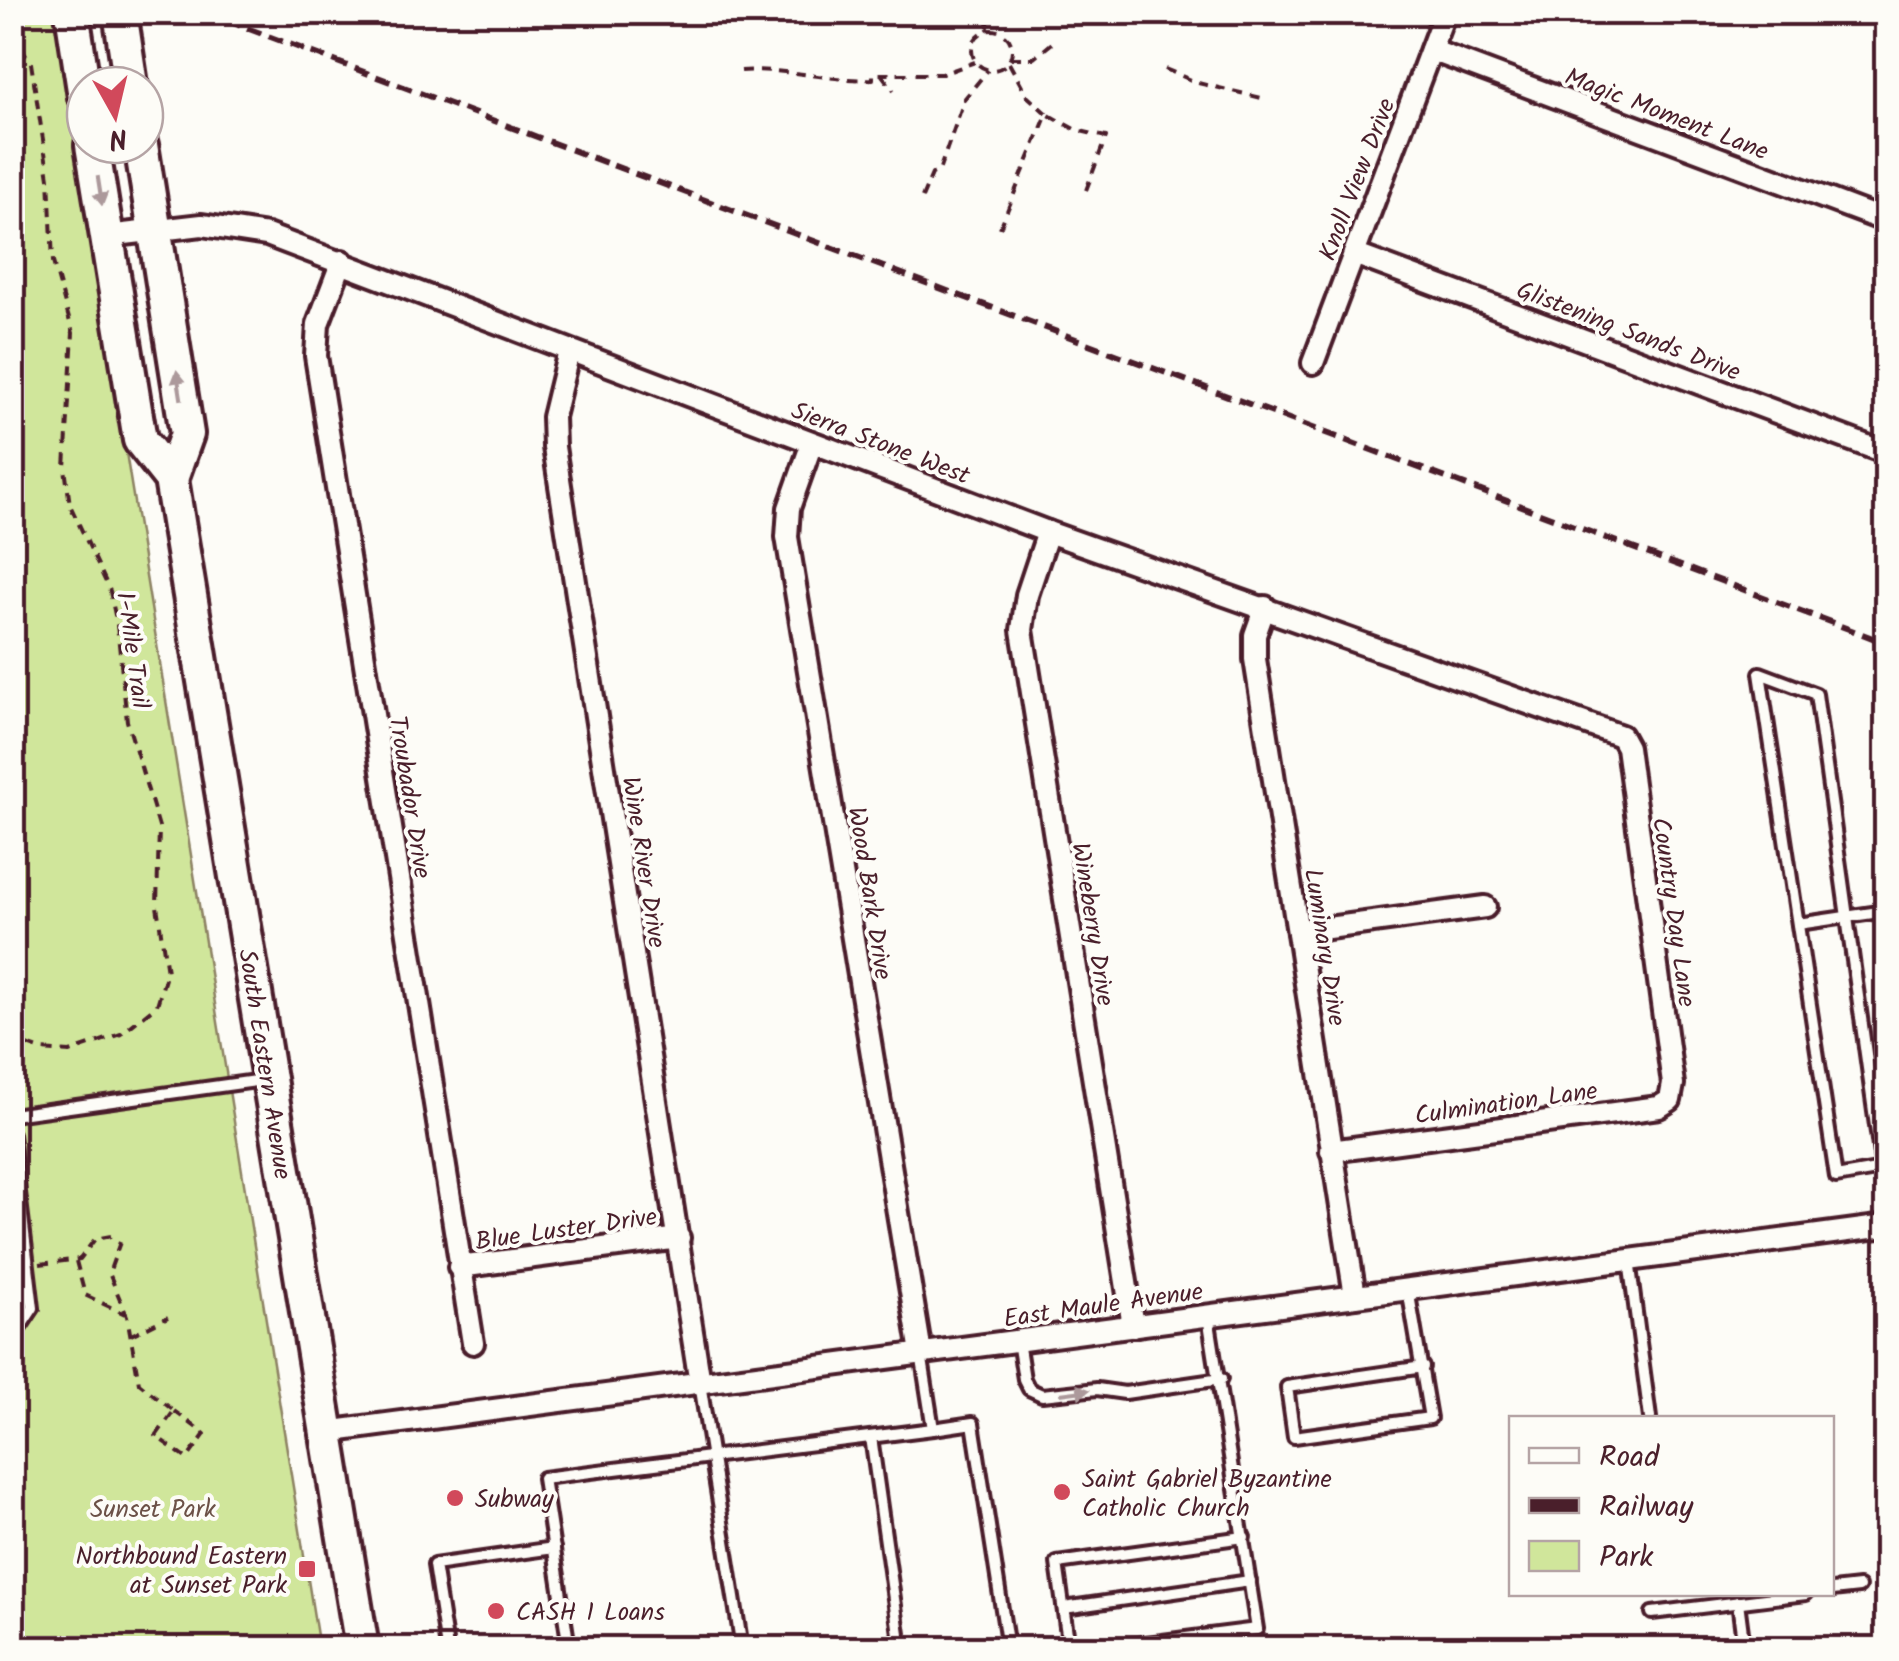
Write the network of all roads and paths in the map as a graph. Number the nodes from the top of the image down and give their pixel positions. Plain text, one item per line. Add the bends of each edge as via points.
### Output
1 (22, 12) edge
2 (72, 12) edge
3 (120, 12) edge
4 (978, 12) edge
5 (989, 12) edge
6 (1446, 12) edge
7 (988, 28) junction
8 (12, 31) edge
9 (1057, 39) dead end
10 (1431, 50) junction
11 (1010, 60) junction
12 (975, 62) junction
13 (80, 65) edge
14 (128, 65) edge
15 (1166, 69) dead end
16 (988, 70) junction
17 (741, 72) dead end
18 (882, 74) junction
19 (894, 92) dead end
20 (1266, 99) dead end
21 (1047, 114) junction
22 (95, 165) edge
23 (143, 165) edge
24 (1086, 192) dead end
25 (922, 198) dead end
26 (1886, 221) edge
27 (1000, 228) dead end
28 (154, 229) junction
29 (107, 236) junction
30 (1354, 254) junction
31 (342, 261) junction
32 (569, 350) junction
33 (1313, 363) dead end
34 (812, 443) junction
35 (1886, 453) edge
36 (171, 479) junction
37 (1048, 532) junction
38 (1266, 607) junction
39 (1627, 747) joint
40 (1484, 908) dead end
41 (1886, 911) edge
42 (1847, 917) junction
43 (1798, 924) junction
44 (1298, 932) junction
45 (12, 1040) edge
46 (269, 1080) junction
47 (1673, 1084) joint
48 (12, 1115) edge
49 (12, 1134) edge
50 (1332, 1151) junction
51 (1882, 1169) junction
52 (1886, 1204) edge
53 (1886, 1226) edge
54 (112, 1236) dead end
55 (680, 1238) junction
56 (120, 1242) dead end
57 (1629, 1260) junction
58 (76, 1261) junction
59 (30, 1266) junction
60 (460, 1267) junction
61 (1408, 1289) junction
62 (1356, 1296) junction
63 (127, 1314) junction
64 (1208, 1316) junction
65 (168, 1317) dead end
66 (1133, 1326) junction
67 (12, 1330) edge
68 (132, 1335) junction
69 (1018, 1341) junction
70 (473, 1343) dead end
71 (922, 1354) junction
72 (1423, 1367) junction
73 (1220, 1380) junction
74 (700, 1383) junction
75 (174, 1411) junction
76 (1650, 1416) edge
77 (933, 1429) junction
78 (326, 1432) junction
79 (871, 1436) junction
80 (711, 1457) junction
81 (1244, 1537) junction
82 (554, 1548) junction
83 (1250, 1581) junction
84 (1858, 1587) dead end
85 (1834, 1590) edge
86 (1789, 1596) edge
87 (1738, 1602) junction
88 (1064, 1608) junction
89 (1652, 1613) dead end
90 (362, 1648) edge
91 (448, 1648) edge
92 (569, 1648) edge
93 (742, 1648) edge
94 (901, 1648) edge
95 (1008, 1648) edge
96 (1070, 1648) edge
97 (1107, 1648) edge
98 (1744, 1648) edge

1 - 8 path, 1-Mile Trail
2 - 13 main road
3 - 14 main road
4 - 7 path
5 - 7 path
6 - 10 street, Knoll View Drive
7 - 11 path via 1008,38
7 - 12 path via 974,40
8 - 45 path, 1-Mile Trail via 30,63 53,262 73,332 65,468 70,506 110,591 127,721 159,827 157,906 167,972 158,1005 122,1034 70,1052
9 - 11 path via 1034,58
10 - 26 street, Magic Moment Lane
10 - 30 street, Knoll View Drive
11 - 16 path
11 - 21 path via 1027,96
12 - 16 path
12 - 18 path via 942,74
15 - 20 path
16 - 25 path via 965,98
17 - 18 path via 844,81
18 - 19 path
21 - 24 path via 1106,138
21 - 27 path
22 -> 29 main road, South Eastern Avenue
23 - 28 main road, South Eastern Avenue
28 - 29 street, Sierra Stone West
28 - 31 street, Sierra Stone West via 232,227
36 -> 28 main road, South Eastern Avenue via 187,434
29 - 36 main road, South Eastern Avenue via 140,440
30 - 33 street, Knoll View Drive
30 - 35 street, Glistening Sands Drive
31 - 32 street, Sierra Stone West
31 - 60 street, Troubador Drive via 318,324 316,356
32 - 34 street, Sierra Stone West
32 - 55 street, Wine River Drive via 553,417 554,447
34 - 37 street, Sierra Stone West
34 - 71 street, Wood Bark Drive via 789,508 787,538
36 - 46 main road, South Eastern Avenue
37 - 38 street, Sierra Stone West
37 - 66 street, Wineberry Drive via 1022,630
38 - 39 street, Sierra Stone West via 1608,730
38 - 44 street, Luminary Drive via 1255,659
39 - 47 street, Country Day Lane
40 - 44 street
41 - 42 lane
42 - 43 lane
42 - 43 lane via 1816,694 1760,672
42 - 51 lane
43 - 51 lane via 1836,1176
44 - 50 street, Luminary Drive
46 - 48 lane
46 - 78 main road, South Eastern Avenue
47 - 50 street, Culmination Lane via 1670,1100 1659,1107
49 - 59 lane
50 - 62 street, Luminary Drive
51 - 52 lane
53 - 57 street, East Maule Avenue
54 - 58 path via 95,1239
55 - 60 street, Blue Luster Drive
55 - 74 street, Wine River Drive
56 - 63 path via 109,1273
57 - 61 street, East Maule Avenue
57 - 76 lane
58 - 59 path
58 - 63 path via 85,1295
59 - 67 lane via 33,1308
60 - 70 street, Troubador Drive
61 - 62 street, East Maule Avenue
61 - 72 lane
62 - 64 street, East Maule Avenue
63 - 68 path
64 - 66 street, East Maule Avenue
64 - 73 lane
65 - 68 path
66 - 69 street, East Maule Avenue
68 - 75 path via 140,1386
69 - 71 street, East Maule Avenue
69 -> 73 lane via 1024,1379 1042,1394 1125,1393
71 - 74 street, East Maule Avenue
71 - 77 lane
72 - 72 lane via 1430,1418 1294,1436 1287,1386
73 - 81 lane
74 - 78 street, East Maule Avenue
74 - 80 lane
75 - 75 path via 205,1434 188,1458 156,1436
77 - 79 lane
77 - 95 lane via 973,1423
78 - 90 main road, South Eastern Avenue
79 - 80 lane
79 - 94 lane
80 - 82 lane via 543,1478
80 - 93 lane
81 - 83 lane
81 - 88 lane via 1058,1563
82 - 91 lane via 434,1565
82 - 92 lane
83 - 88 lane
83 - 97 lane via 1257,1629
84 - 85 lane
86 - 87 lane
87 - 89 lane
87 - 98 lane
88 - 96 lane

